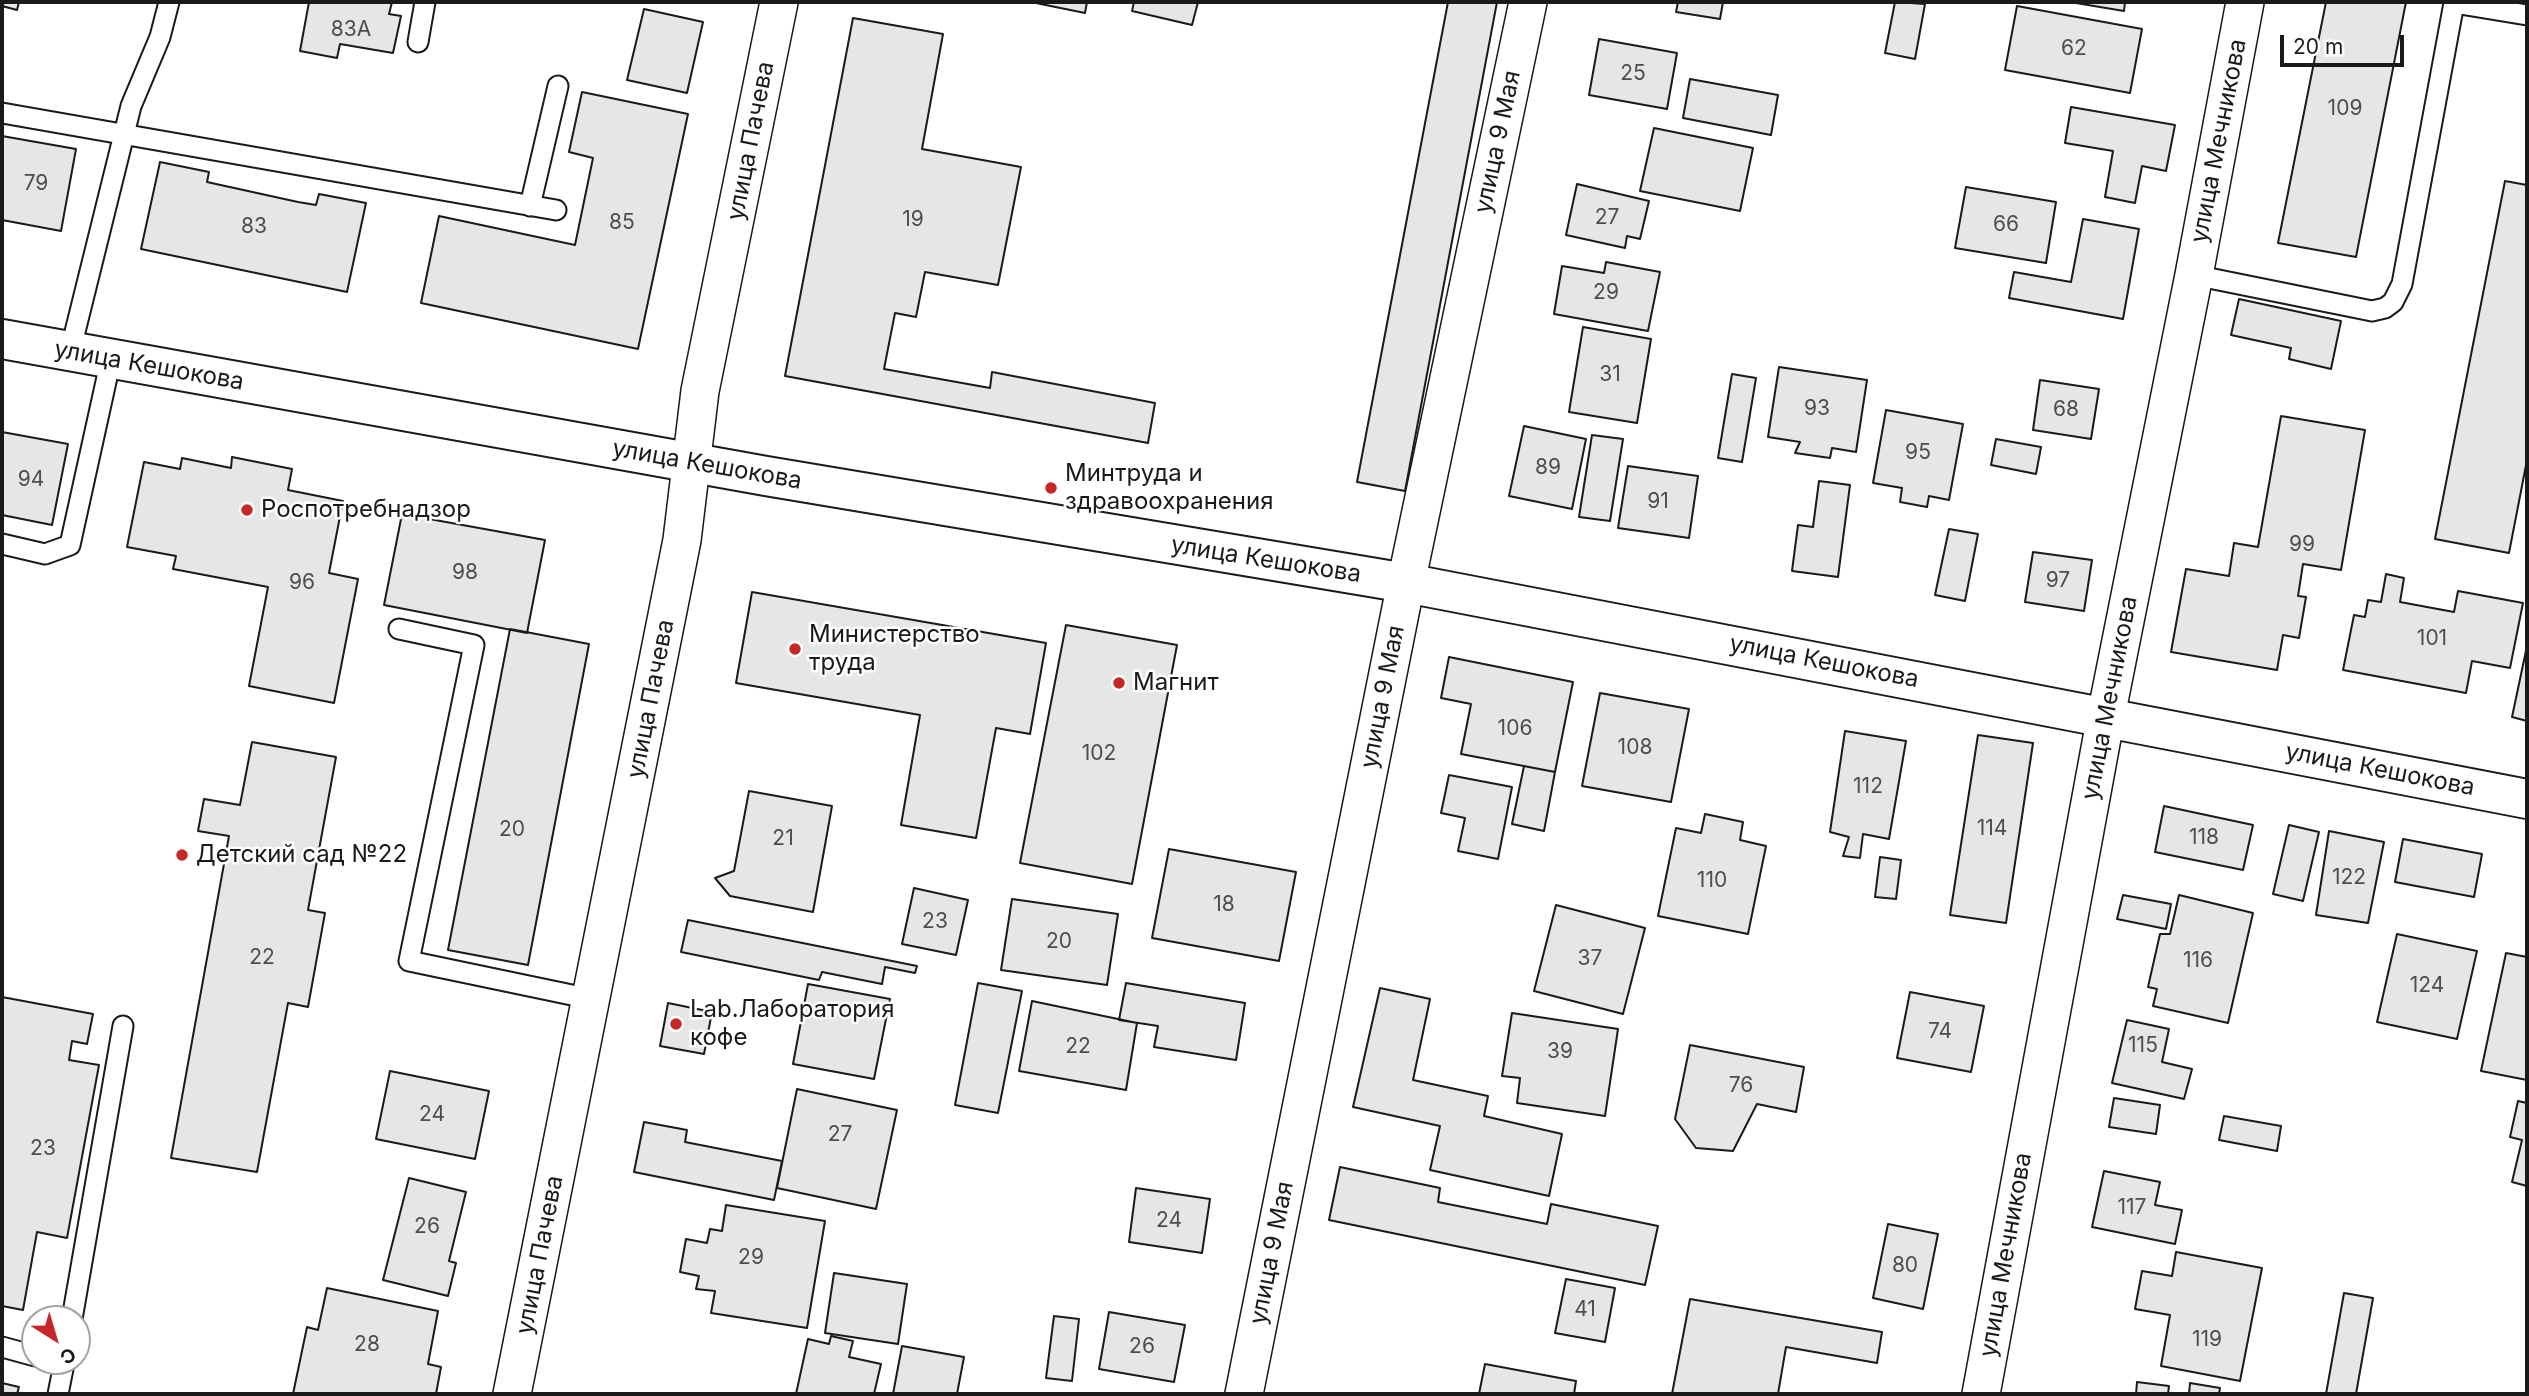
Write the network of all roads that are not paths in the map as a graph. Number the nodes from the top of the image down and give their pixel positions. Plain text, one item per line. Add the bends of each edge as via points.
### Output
1 (169, 2) edge
2 (425, 2) edge
3 (779, 2) edge
4 (1528, 2) edge
5 (2245, 2) edge
6 (2527, 15) edge
7 (418, 42) dead end
8 (558, 86) dead end
9 (2, 113) edge
10 (124, 135) junction
11 (530, 206) junction
12 (556, 210) dead end
13 (2194, 275) junction
14 (2, 339) edge
15 (70, 352) junction
16 (111, 359) junction
17 (691, 463) junction
18 (2, 544) edge
19 (1406, 583) junction
20 (399, 629) dead end
21 (2106, 716) junction
22 (2527, 799) edge
23 (591, 999) junction
24 (123, 1026) dead end
25 (74, 1305) edge
26 (2, 1347) edge
27 (21, 1352) edge
28 (60, 1375) edge
29 (58, 1394) edge
30 (512, 1394) edge
31 (1244, 1394) edge
32 (1981, 1394) edge

1 - 10 lane
2 - 7 lane
3 - 17 street, улица Пачева via 700,391
4 - 19 street, улица 9 Мая
5 - 13 street, улица Мечникова
6 - 13 lane via 2454,3 2402,285 2393,302 2372,311
8 - 11 lane
9 - 10 lane
10 - 11 lane
10 - 15 lane
11 - 12 lane
13 - 21 street, улица Мечникова
14 - 15 street, улица Кешокова
15 - 16 street, улица Кешокова
16 - 17 street, улица Кешокова
16 - 18 lane via 70,545 45,554
17 - 19 street, улица Кешокова
17 - 23 street, улица Пачева via 682,540
19 - 21 street, улица Кешокова
19 - 31 street, улица 9 Мая
20 - 23 lane via 474,645 409,961
21 - 22 street, улица Кешокова
21 - 32 street, улица Мечникова
23 - 30 street, улица Пачева
24 - 25 lane
26 - 27 lane
28 - 29 lane

